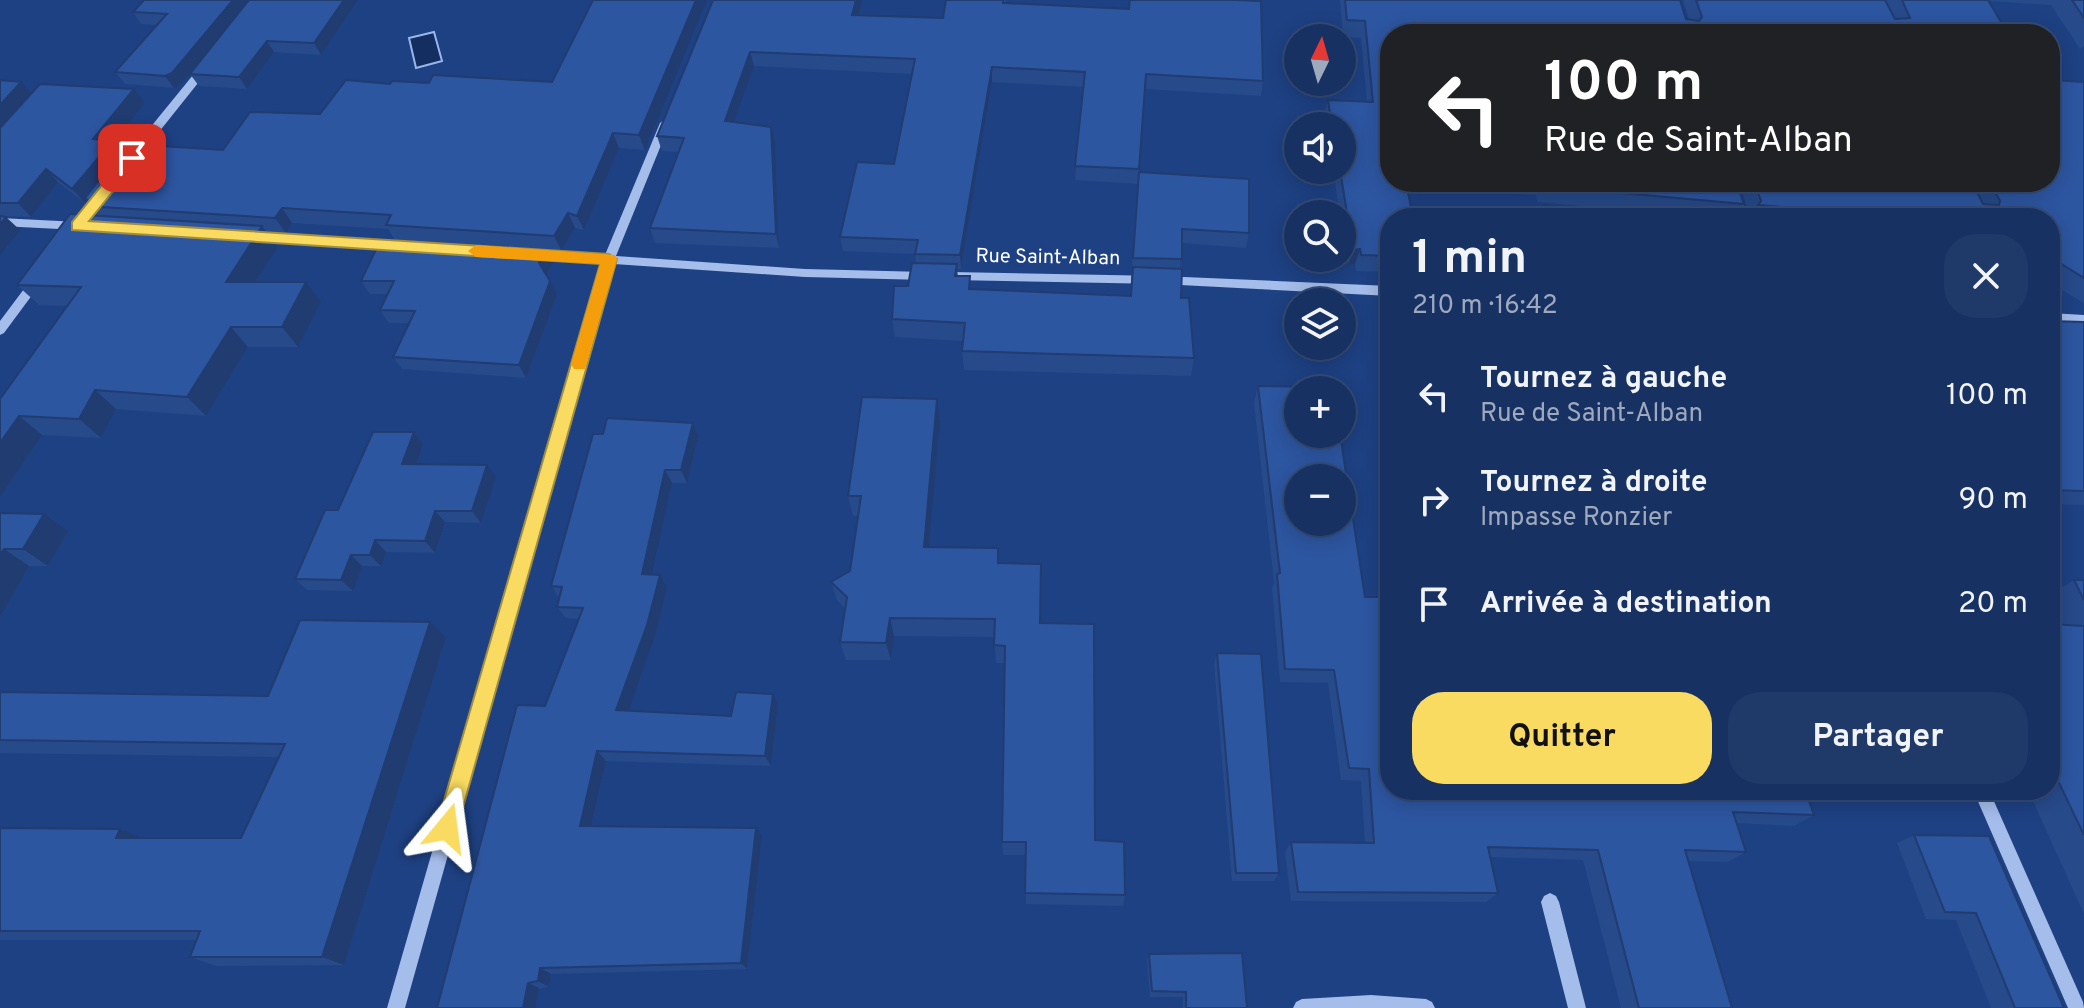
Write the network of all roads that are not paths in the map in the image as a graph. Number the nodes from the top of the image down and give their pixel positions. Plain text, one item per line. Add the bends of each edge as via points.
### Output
1 (211, 59) edge
2 (668, 115) edge
3 (125, 167) edge
4 (87, 214) edge
5 (0, 222) edge
6 (77, 226) junction
7 (93, 227) edge
8 (234, 236) edge
9 (69, 238) edge
10 (406, 247) edge
11 (515, 253) edge
12 (609, 259) junction
13 (43, 272) edge
14 (1380, 291) edge
15 (2060, 319) edge
16 (2084, 320) edge
17 (0, 330) edge
18 (1985, 800) edge
19 (1550, 902) dead end
20 (396, 1008) edge
21 (1302, 1008) edge
22 (1426, 1008) edge
23 (1577, 1008) edge
24 (2077, 1008) edge

1 - 3 street
2 - 12 street
4 - 6 street
5 - 6 street
6 - 7 street
6 - 9 street
8 - 10 street
11 - 12 street, Rue Saint-Alban
12 - 14 street, Rue Saint-Alban via 805,273
12 - 20 street
13 - 17 street
15 - 16 street
18 - 24 street
19 - 23 street
21 - 22 street

